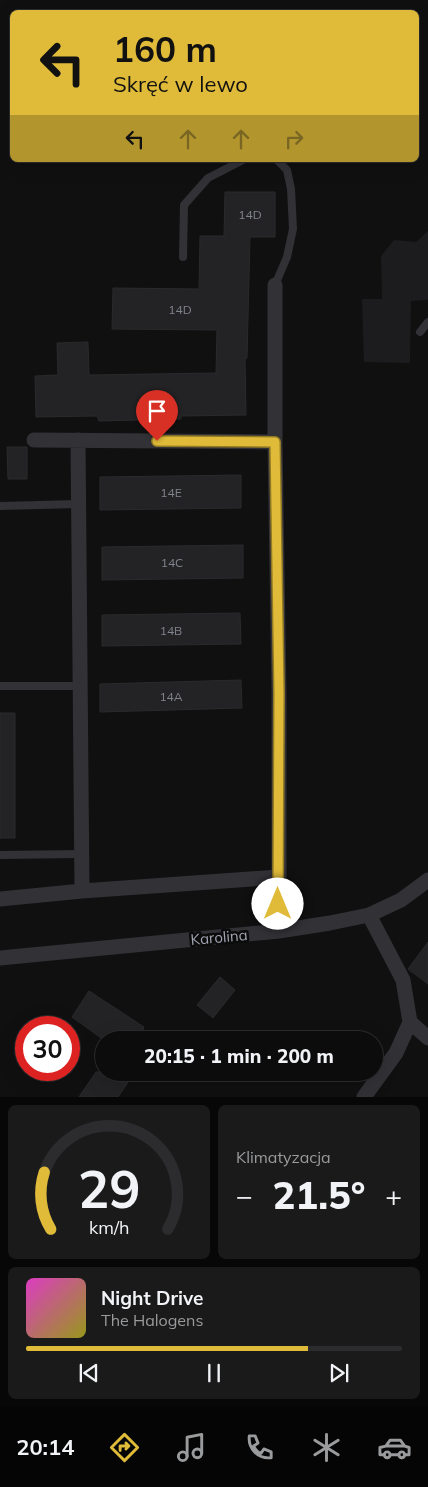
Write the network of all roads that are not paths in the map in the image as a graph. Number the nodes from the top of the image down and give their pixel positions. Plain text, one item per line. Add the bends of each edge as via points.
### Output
1 (239, 162) edge
2 (279, 162) edge
3 (183, 257) dead end
4 (275, 285) joint
5 (428, 322) edge
6 (420, 332) dead end
7 (34, 440) dead end
8 (78, 440) junction
9 (275, 442) junction
10 (78, 504) junction
11 (0, 506) edge
12 (0, 686) edge
13 (80, 686) junction
14 (0, 854) edge
15 (81, 854) junction
16 (278, 877) junction
17 (428, 880) edge
18 (82, 891) junction
19 (0, 899) edge
20 (370, 915) junction
21 (278, 931) junction
22 (0, 958) edge
23 (410, 1022) junction
24 (428, 1038) edge
25 (364, 1097) edge

1 - 3 lane via 208,178 184,205
2 - 4 lane via 287,170 292,189 293,229 287,257
4 - 9 street
5 - 6 lane
7 - 8 street
8 - 9 street
8 - 10 street
9 - 16 street
10 - 11 lane
10 - 13 street
12 - 13 lane
13 - 15 street
14 - 15 lane
15 - 18 street
16 - 18 street
16 - 21 street
17 - 20 street, Karolina via 401,900
18 - 19 street
20 - 21 street, Karolina
20 - 23 street via 403,980
21 - 22 street, Karolina
23 - 24 street
23 - 25 street via 396,1053

